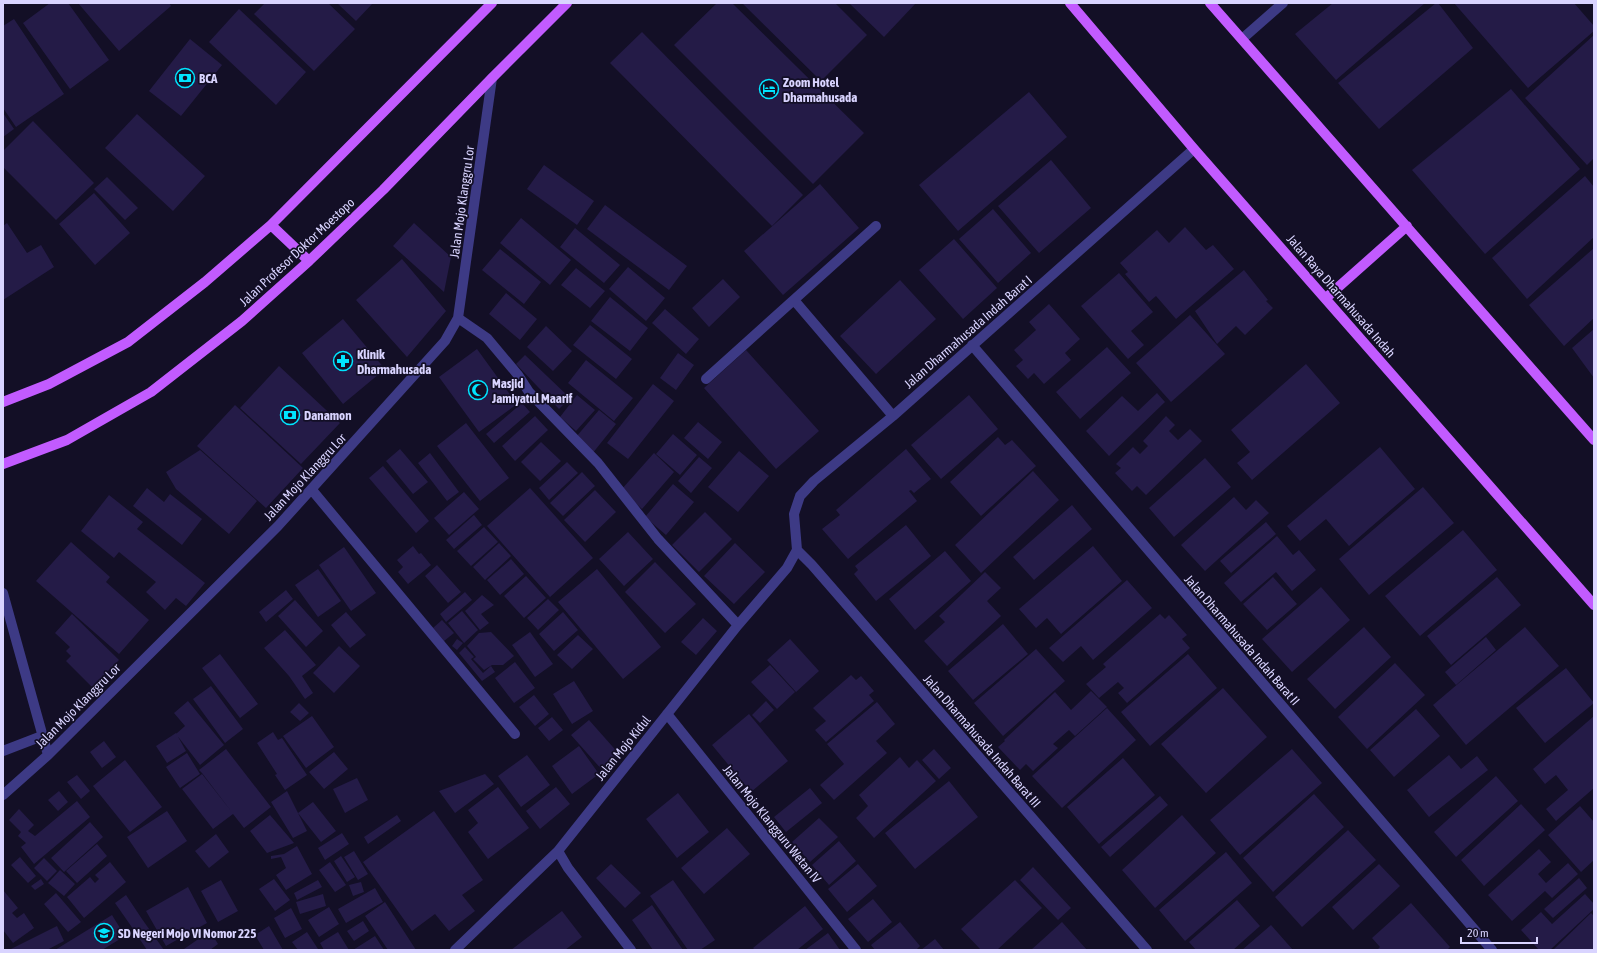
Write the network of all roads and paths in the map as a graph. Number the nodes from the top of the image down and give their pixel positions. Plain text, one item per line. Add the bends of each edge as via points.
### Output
1 (492, 3) edge
2 (567, 3) edge
3 (1070, 3) edge
4 (1210, 3) edge
5 (1283, 3) edge
6 (1242, 39) junction
7 (492, 78) junction
8 (1194, 149) junction
9 (271, 225) junction
10 (876, 226) dead end
11 (1407, 226) junction
12 (310, 261) junction
13 (1326, 298) junction
14 (794, 300) junction
15 (458, 318) junction
16 (972, 346) junction
17 (706, 379) dead end
18 (3, 402) edge
19 (893, 416) junction
20 (1594, 440) edge
21 (3, 464) edge
22 (312, 490) junction
23 (797, 550) junction
24 (3, 593) edge
25 (1594, 605) edge
26 (738, 625) junction
27 (667, 714) junction
28 (515, 734) dead end
29 (42, 736) junction
30 (3, 751) edge
31 (48, 755) junction
32 (3, 795) edge
33 (558, 851) junction
34 (455, 950) edge
35 (631, 950) edge
36 (856, 950) edge
37 (1147, 950) edge
38 (1491, 950) edge

1 - 9 main road
2 - 7 main road, Jalan Profesor Doktor Moestopo
3 - 8 main road, Jalan Raya Dharmahusada Indah
4 - 6 main road
5 - 6 street
6 - 11 main road
7 - 12 main road, Jalan Profesor Doktor Moestopo
7 - 15 street, Jalan Mojo Klanggru Lor
8 - 13 main road, Jalan Raya Dharmahusada Indah
8 - 16 street, Jalan Dharmahusada Indah Barat I
9 - 12 main road
9 - 18 main road via 205,282 128,342 49,384
10 - 14 street
11 - 13 main road
11 - 20 main road
12 - 21 main road, Jalan Profesor Doktor Moestopo via 242,321 151,392 67,440
13 - 25 main road, Jalan Raya Dharmahusada Indah
14 - 17 street
14 - 19 street
15 - 22 street, Jalan Mojo Klanggru Lor via 445,341
15 - 26 street via 488,338 529,392 598,463 658,539
16 - 19 street, Jalan Dharmahusada Indah Barat I
16 - 38 street, Jalan Dharmahusada Indah Barat II
19 - 23 street, Jalan Dharmahusada Indah Barat I via 814,481 800,496 794,514
22 - 28 street
22 - 31 street, Jalan Mojo Klanggru Lor
23 - 26 street, Jalan Mojo Kidul via 787,568
23 - 37 street, Jalan Dharmahusada Indah Barat III
24 - 29 street
26 - 27 street, Jalan Mojo Kidul
27 - 33 street, Jalan Mojo Kidul
27 - 36 street, Jalan Mojo Klangguru Wetan IV
29 - 30 street
29 - 31 street
31 - 32 street, Jalan Mojo Klanggru Lor
33 - 34 street, Jalan Mojo Kidul
33 - 35 street via 568,868

